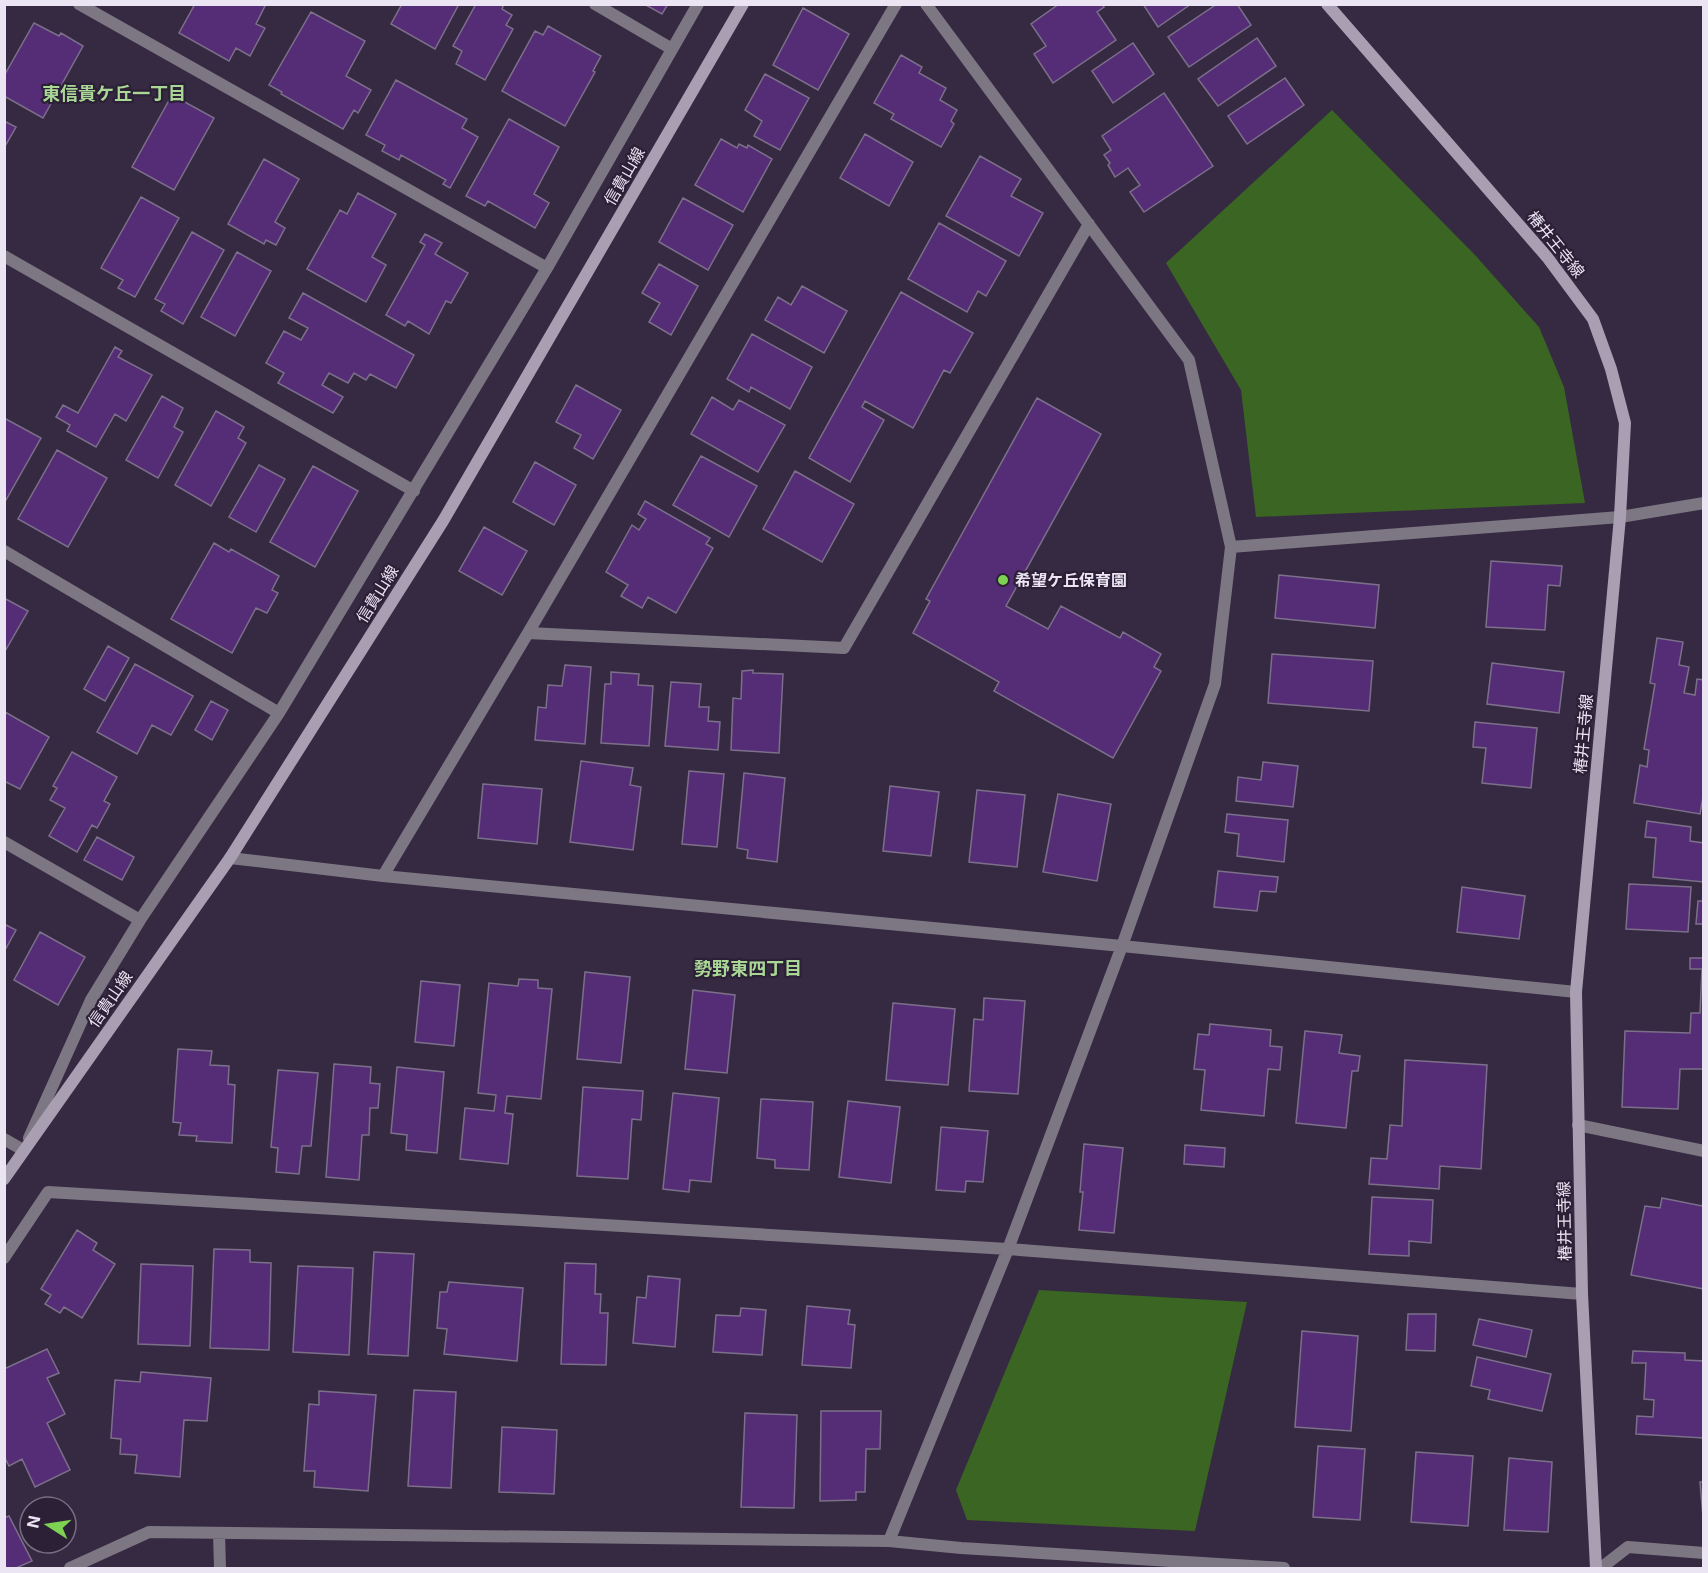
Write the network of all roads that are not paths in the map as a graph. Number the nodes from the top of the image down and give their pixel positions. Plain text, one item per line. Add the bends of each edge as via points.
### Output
1 (79, 4) edge
2 (595, 4) edge
3 (698, 4) edge
4 (743, 4) edge
5 (896, 4) edge
6 (926, 4) edge
7 (1327, 4) edge
8 (672, 49) junction
9 (1089, 224) junction
10 (4, 256) edge
11 (547, 268) junction
12 (414, 490) junction
13 (1704, 504) edge
14 (1620, 518) junction
15 (1231, 547) junction
16 (4, 551) edge
17 (528, 633) junction
18 (279, 713) junction
19 (4, 842) edge
20 (230, 858) junction
21 (383, 876) junction
22 (140, 920) junction
23 (1122, 946) junction
24 (1576, 992) junction
25 (1578, 1125) junction
26 (4, 1139) edge
27 (4, 1149) edge
28 (23, 1150) junction
29 (1704, 1151) edge
30 (4, 1179) edge
31 (1008, 1249) junction
32 (4, 1257) edge
33 (1582, 1294) junction
34 (219, 1533) junction
35 (889, 1541) junction
36 (1704, 1553) edge
37 (70, 1569) edge
38 (220, 1569) edge
39 (1284, 1569) edge
40 (1596, 1569) edge
41 (1601, 1569) edge

1 - 11 street
2 - 8 street
3 - 8 street
4 - 20 main road, 信貴山線 via 443,521
5 - 17 street
6 - 9 street
7 - 14 main road, 椿井王寺線 via 1547,257 1593,319 1625,423
8 - 11 street
9 - 15 street via 1189,360
9 - 17 street via 844,648
10 - 12 street
11 - 12 street
12 - 18 street
13 - 14 street
14 - 15 street
14 - 24 main road, 椿井王寺線
15 - 23 street via 1215,684
16 - 18 street
17 - 21 street
18 - 22 street
19 - 22 street
20 - 21 street
20 - 28 main road, 信貴山線
21 - 23 street
22 - 28 street via 91,1000
23 - 24 street
23 - 31 street
24 - 25 main road, 椿井王寺線
25 - 29 street
25 - 33 main road, 椿井王寺線
26 - 28 street
27 - 28 street
28 - 30 main road, 信貴山線
31 - 32 street via 48,1192
31 - 33 street
31 - 35 street
33 - 40 main road, 椿井王寺線
34 - 35 street
34 - 37 street via 149,1532
34 - 38 street
35 - 39 street
36 - 41 street via 1628,1547

